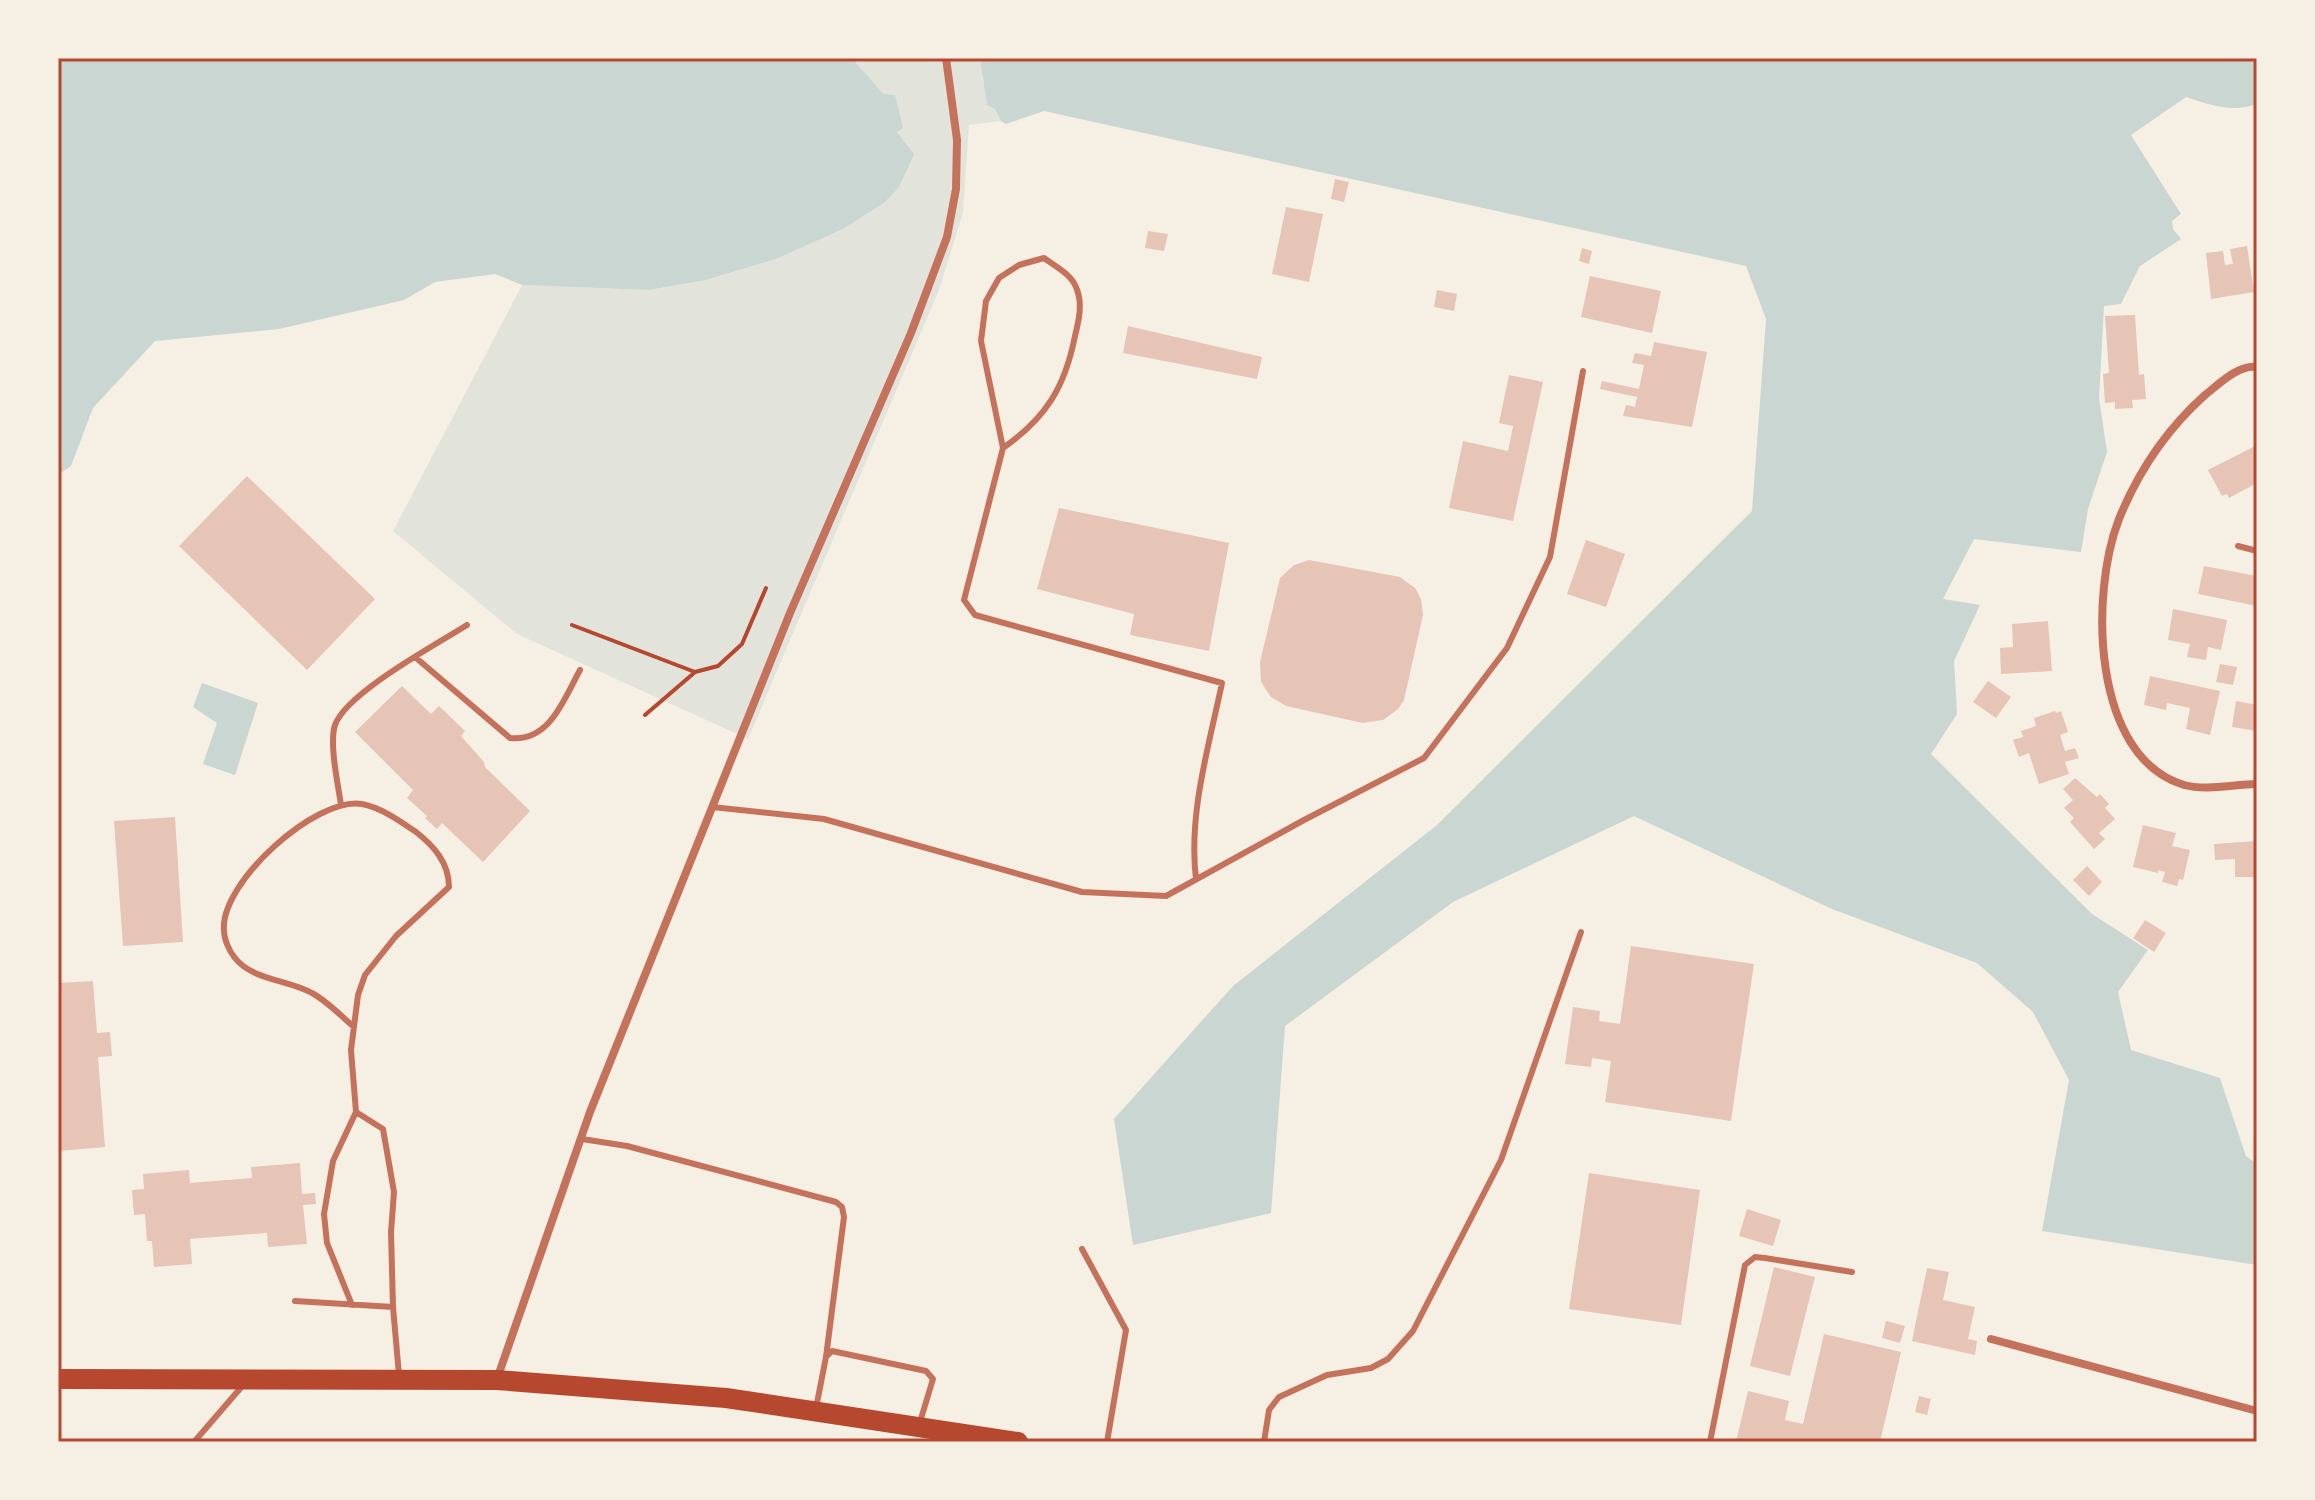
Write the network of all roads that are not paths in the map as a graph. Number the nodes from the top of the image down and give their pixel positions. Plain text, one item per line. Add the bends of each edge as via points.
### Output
1 (946, 58) edge
2 (2253, 366) edge
3 (1583, 371) dead end
4 (1003, 448) junction
5 (2238, 546) dead end
6 (2257, 551) edge
7 (467, 625) dead end
8 (415, 657) junction
9 (580, 670) dead end
10 (2257, 784) edge
11 (341, 805) junction
12 (712, 807) junction
13 (1196, 879) junction
14 (1581, 932) dead end
15 (354, 1027) junction
16 (356, 1112) junction
17 (582, 1139) junction
18 (1082, 1249) dead end
19 (1852, 1272) dead end
20 (295, 1301) dead end
21 (352, 1305) junction
22 (393, 1307) junction
23 (1991, 1339) dead end
24 (826, 1357) junction
25 (399, 1378) junction
26 (58, 1379) edge
27 (249, 1379) junction
28 (497, 1380) junction
29 (816, 1411) junction
30 (2257, 1411) edge
31 (919, 1426) junction
32 (946, 1436) edge
33 (1006, 1441) edge
34 (194, 1442) edge
35 (1107, 1442) edge
36 (1264, 1442) edge
37 (1710, 1442) edge

1 - 12 street via 957,140 956,189 947,237
2 - 10 street via 2220,383 2183,415 2132,489 2105,573 2102,632 2106,680 2137,754 2181,784
3 - 13 lane via 1550,557 1507,648 1424,758
4 - 4 lane via 981,341 986,301 999,278 1044,258 1076,286 1081,310 1069,369 1059,392
4 - 13 lane via 964,600 975,615 1222,683 1193,850
5 - 6 lane
7 - 8 lane
8 - 9 lane via 510,738 526,740 542,731 556,713
8 - 11 lane via 383,676 335,725
11 - 15 lane via 362,804 394,816 427,841 449,876 449,887 396,936 365,975
11 - 15 lane via 277,843 246,878 229,905 223,928 235,959 248,969 312,993
12 - 13 lane via 824,819 1082,892 1166,896
12 - 17 street
14 - 36 lane via 1501,1160 1413,1331 1388,1359 1371,1368 1327,1375 1279,1397 1269,1410
15 - 16 lane
16 - 21 lane via 333,1161 324,1214 327,1243
16 - 22 lane via 383,1129 389,1152
17 - 24 lane via 627,1146 842,1207
17 - 28 street
18 - 35 lane via 1126,1330
19 - 37 lane via 1755,1257 1745,1265
20 - 21 lane
21 - 22 lane
22 - 25 lane
23 - 30 street
24 - 29 lane
24 - 31 lane via 832,1351 926,1371 933,1379
25 - 27 main road
25 - 28 main road
26 - 27 main road
27 - 34 lane
28 - 29 main road via 726,1398
29 - 31 main road
31 - 32 main road
32 - 33 main road

